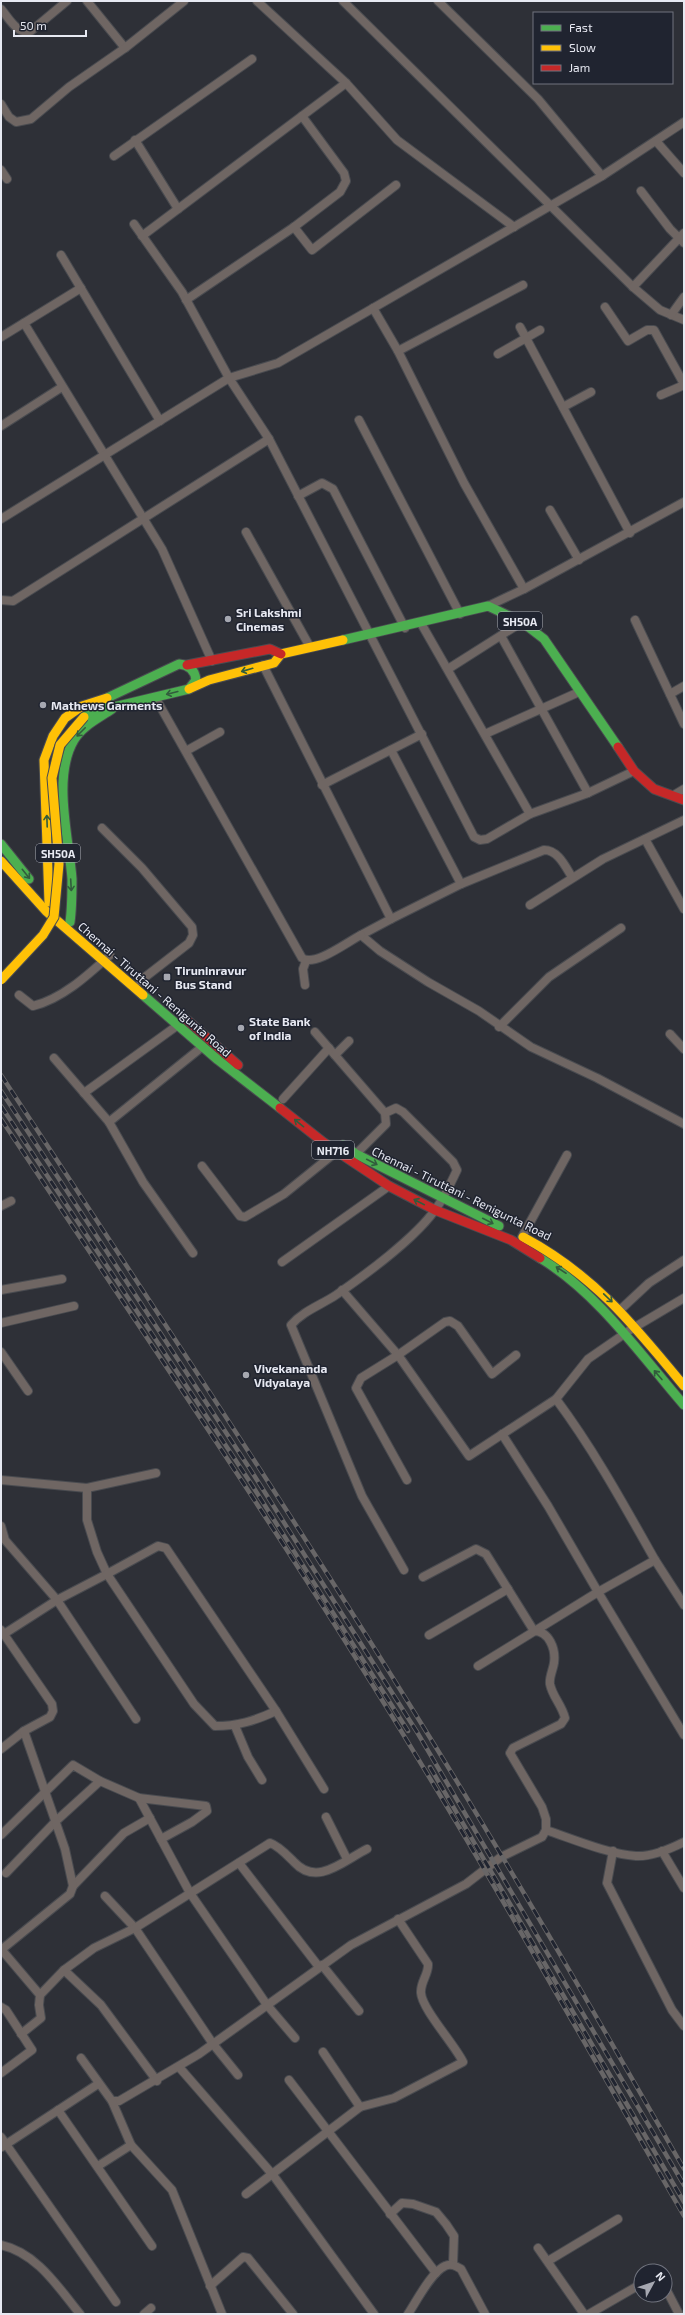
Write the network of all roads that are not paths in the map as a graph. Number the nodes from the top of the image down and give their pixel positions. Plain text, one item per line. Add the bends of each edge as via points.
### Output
1 (67, 1) edge
2 (87, 1) edge
3 (184, 1) edge
4 (257, 1) edge
5 (343, 1) edge
6 (438, 1) edge
7 (1, 9) edge
8 (125, 48) junction
9 (252, 59) dead end
10 (346, 83) junction
11 (1, 104) edge
12 (302, 116) junction
13 (684, 122) edge
14 (136, 140) junction
15 (656, 140) junction
16 (114, 156) dead end
17 (1, 170) edge
18 (684, 173) edge
19 (602, 176) junction
20 (7, 179) dead end
21 (396, 185) dead end
22 (641, 191) dead end
23 (550, 206) junction
24 (178, 209) junction
25 (134, 224) dead end
26 (294, 227) junction
27 (514, 227) junction
28 (142, 236) junction
29 (682, 238) edge
30 (61, 255) dead end
31 (523, 285) dead end
32 (633, 287) junction
33 (81, 288) junction
34 (684, 297) edge
35 (186, 300) junction
36 (605, 307) dead end
37 (373, 308) junction
38 (671, 315) junction
39 (684, 320) edge
40 (24, 323) junction
41 (520, 327) dead end
42 (540, 330) dead end
43 (1, 337) edge
44 (526, 338) junction
45 (398, 351) junction
46 (498, 354) dead end
47 (229, 378) junction
48 (684, 384) edge
49 (62, 387) junction
50 (591, 392) dead end
51 (661, 395) dead end
52 (563, 407) junction
53 (359, 420) dead end
54 (160, 421) junction
55 (1, 426) edge
56 (269, 439) junction
57 (105, 455) junction
58 (298, 496) junction
59 (684, 502) edge
60 (550, 510) dead end
61 (1, 518) edge
62 (144, 518) junction
63 (246, 532) dead end
64 (630, 533) junction
65 (579, 560) junction
66 (524, 589) junction
67 (1, 600) edge
68 (488, 606) junction
69 (460, 614) junction
70 (635, 620) dead end
71 (522, 622) junction
72 (422, 624) junction
73 (405, 628) junction
74 (370, 634) junction
75 (501, 636) junction
76 (310, 647) junction
77 (281, 654) junction
78 (212, 661) junction
79 (187, 665) junction
80 (263, 666) junction
81 (448, 669) junction
82 (684, 686) edge
83 (189, 689) junction
84 (579, 692) junction
85 (670, 694) junction
86 (155, 697) junction
87 (107, 698) junction
88 (112, 708) junction
89 (541, 709) junction
90 (93, 712) junction
91 (684, 724) edge
92 (220, 732) dead end
93 (422, 734) junction
94 (485, 734) junction
95 (390, 750) junction
96 (186, 751) junction
97 (634, 771) junction
98 (322, 785) junction
99 (684, 789) edge
100 (588, 793) junction
101 (674, 795) junction
102 (684, 800) edge
103 (530, 814) junction
104 (683, 823) edge
105 (102, 828) dead end
106 (645, 839) junction
107 (1, 844) edge
108 (1, 861) edge
109 (572, 878) junction
110 (461, 884) junction
111 (48, 902) junction
112 (530, 905) dead end
113 (684, 909) edge
114 (391, 919) junction
115 (70, 922) junction
116 (621, 928) dead end
117 (361, 935) junction
118 (107, 958) junction
119 (306, 961) junction
120 (1, 980) edge
121 (140, 981) junction
122 (305, 985) dead end
123 (19, 995) dead end
124 (178, 1025) junction
125 (499, 1027) junction
126 (315, 1032) dead end
127 (670, 1034) dead end
128 (349, 1041) dead end
129 (202, 1046) junction
130 (329, 1048) junction
131 (684, 1049) edge
132 (335, 1055) junction
133 (54, 1058) dead end
134 (84, 1093) junction
135 (283, 1099) junction
136 (385, 1113) junction
137 (108, 1122) junction
138 (684, 1124) edge
139 (336, 1152) junction
140 (356, 1154) junction
141 (567, 1155) dead end
142 (348, 1161) junction
143 (202, 1166) dead end
144 (389, 1186) junction
145 (442, 1198) junction
146 (11, 1201) dead end
147 (1, 1206) edge
148 (435, 1210) junction
149 (522, 1236) junction
150 (193, 1254) dead end
151 (684, 1260) edge
152 (282, 1262) dead end
153 (62, 1279) dead end
154 (1, 1290) edge
155 (342, 1290) junction
156 (684, 1298) edge
157 (74, 1306) dead end
158 (620, 1310) junction
159 (1, 1323) edge
160 (636, 1327) junction
161 (623, 1334) junction
162 (1, 1352) edge
163 (516, 1355) dead end
164 (398, 1356) junction
165 (684, 1386) edge
166 (28, 1391) dead end
167 (556, 1399) junction
168 (684, 1405) edge
169 (502, 1434) junction
170 (156, 1473) dead end
171 (1, 1480) edge
172 (407, 1480) dead end
173 (86, 1488) junction
174 (1, 1526) edge
175 (655, 1560) junction
176 (404, 1570) dead end
177 (107, 1574) junction
178 (423, 1577) dead end
179 (508, 1589) junction
180 (598, 1592) junction
181 (57, 1600) junction
182 (684, 1605) edge
183 (534, 1631) junction
184 (2, 1632) edge
185 (429, 1636) dead end
186 (478, 1666) dead end
187 (276, 1711) junction
188 (136, 1719) dead end
189 (235, 1726) junction
190 (24, 1731) junction
191 (684, 1735) edge
192 (1, 1749) edge
193 (262, 1780) dead end
194 (100, 1781) junction
195 (324, 1788) dead end
196 (46, 1794) junction
197 (140, 1798) junction
198 (326, 1817) dead end
199 (150, 1818) junction
200 (56, 1821) junction
201 (546, 1830) junction
202 (1, 1835) edge
203 (161, 1839) junction
204 (684, 1842) edge
205 (367, 1849) dead end
206 (613, 1851) junction
207 (662, 1851) junction
208 (347, 1859) junction
209 (239, 1862) junction
210 (6, 1873) dead end
211 (72, 1886) junction
212 (684, 1888) edge
213 (190, 1893) junction
214 (104, 1896) dead end
215 (398, 1920) junction
216 (135, 1928) junction
217 (1, 1950) edge
218 (321, 1966) junction
219 (64, 1970) junction
220 (40, 1995) junction
221 (267, 2005) junction
222 (1, 2007) edge
223 (359, 2011) dead end
224 (684, 2026) edge
225 (21, 2034) junction
226 (295, 2038) dead end
227 (213, 2044) junction
228 (323, 2052) dead end
229 (81, 2058) dead end
230 (180, 2067) junction
231 (1, 2073) edge
232 (238, 2075) dead end
233 (289, 2080) dead end
234 (157, 2081) junction
235 (98, 2084) junction
236 (112, 2101) junction
237 (360, 2107) junction
238 (58, 2110) junction
239 (328, 2132) junction
240 (1, 2137) edge
241 (131, 2145) junction
242 (3, 2146) edge
243 (98, 2166) junction
244 (272, 2175) junction
245 (246, 2194) dead end
246 (390, 2214) junction
247 (618, 2219) dead end
248 (1, 2245) edge
249 (152, 2246) dead end
250 (538, 2248) dead end
251 (548, 2261) junction
252 (453, 2265) junction
253 (436, 2273) junction
254 (210, 2286) junction
255 (633, 2289) edge
256 (116, 2302) dead end
257 (673, 2302) edge
258 (151, 2308) dead end
259 (79, 2313) edge
260 (144, 2314) edge
261 (222, 2314) edge
262 (293, 2314) edge
263 (374, 2314) edge
264 (408, 2314) edge
265 (485, 2314) edge
266 (584, 2314) edge
267 (589, 2314) edge
268 (679, 2314) edge

1 - 7 street via 26,33 20,31
2 - 8 street
3 - 8 street
4 - 10 street
5 - 23 street
6 - 19 street via 538,99
8 - 11 street via 70,87 31,119 16,122 9,117
9 - 14 street
10 - 12 street
10 - 27 street via 396,140
12 - 24 street
12 - 26 street via 344,174 346,181 340,192
13 - 15 street
14 - 16 street
14 - 24 street
15 - 18 street
15 - 19 street
17 - 20 street
19 - 23 street
21 - 26 street via 312,250
22 - 29 street
23 - 27 street
23 - 32 street
24 - 28 street
25 - 28 street
26 - 35 street
27 - 37 street
28 - 35 street
29 - 32 street
30 - 33 street
31 - 45 street
32 - 38 street via 660,310
33 - 40 street
33 - 54 street
34 - 38 street
35 - 47 street
36 - 48 street via 628,341 647,330 654,330
37 - 45 street
37 - 47 street via 278,363
38 - 39 street
40 - 43 street
40 - 49 street
41 - 44 street
42 - 44 street
44 - 46 street
44 - 52 street
45 - 66 street via 464,483
47 - 54 street
47 - 56 street
48 - 51 street
49 - 55 street
49 - 57 street
50 - 52 street
52 - 64 street
53 - 69 street
54 - 57 street
56 - 58 street
56 - 62 street
57 - 61 street
57 - 62 street
58 - 73 street via 322,483 332,489
58 - 74 street
59 - 64 street
60 - 65 street
62 - 67 street via 13,601
62 - 78 street via 176,578
63 - 76 street
64 - 65 street
65 - 66 street
66 - 68 street
68 - 69 main road, SH50A
68 - 71 main road, SH50A
69 - 72 main road, SH50A
70 - 85 street
71 - 75 street
71 - 84 main road, SH50A via 544,639
72 - 73 main road, SH50A
72 - 81 street
73 - 74 main road, SH50A
74 - 76 main road, SH50A
74 - 93 street
75 - 81 street
75 - 89 street
76 - 77 main road, SH50A
77 - 78 main road, SH50A via 270,649
77 - 80 main road via 274,662
78 - 79 main road, SH50A
79 - 83 main road via 195,673 196,680
79 - 87 main road via 179,664
80 -> 83 main road via 209,680
80 - 98 street
81 - 94 street
82 - 85 street
83 -> 86 main road
84 - 89 street
84 - 97 main road, SH50A
85 - 91 street
86 - 88 main road
86 - 96 street
87 - 90 main road
111 -> 87 main road via 44,760 51,738 63,720 82,704
88 - 90 main road, SH50A
88 -> 115 main road via 88,725 68,751 64,780 71,895
89 - 94 street
89 - 100 street
90 - 120 main road, SH50A, bridge via 84,717 60,745 52,778 59,864 54,917 43,934
92 - 96 street
93 - 95 street
93 - 103 street via 474,837 480,840 487,838
94 - 103 street
95 - 98 street
95 - 110 street
96 - 119 street
97 - 100 street
97 - 101 main road, SH50A via 654,789
98 - 114 street
99 - 101 street
100 - 103 street
101 - 102 main road, SH50A
104 - 106 street
105 - 121 street via 142,868 192,926 193,935 189,943
106 - 109 street via 603,859
106 - 113 street
107 -> 111 main road, Chennai - Tiruttani - Renigunta Road / NH716
108 - 118 main road, Chennai - Tiruttani - Renigunta Road / NH716 via 46,912
109 - 110 street via 557,855 551,850 544,850
109 - 112 street
110 - 114 street
111 - 115 main road, Chennai - Tiruttani - Renigunta Road / NH716
114 - 117 street
115 - 118 main road, Chennai - Tiruttani - Renigunta Road / NH716
116 - 125 street via 548,977
117 - 119 street via 316,960
117 - 125 street via 380,951 479,1011
118 - 121 main road, Chennai - Tiruttani - Renigunta Road / NH716
118 - 123 street via 56,998 44,1004 33,1006
118 - 124 main road, Chennai - Tiruttani - Renigunta Road / NH716
119 - 122 street via 303,969
121 - 135 main road, Chennai - Tiruttani - Renigunta Road / NH716 via 244,1070
124 - 129 main road, Chennai - Tiruttani - Renigunta Road / NH716
124 - 134 street
125 - 138 street via 531,1047
126 - 130 street
127 - 131 street
128 - 132 street
129 - 137 street
139 -> 129 main road, Chennai - Tiruttani - Renigunta Road / NH716
130 - 132 street
130 - 135 street
132 - 136 street
133 - 134 street
134 - 137 street
135 - 140 main road, Chennai - Tiruttani - Renigunta Road / NH716
136 - 140 street via 386,1124
136 - 145 street via 396,1108 403,1112 453,1162 457,1170
137 - 150 street via 144,1182
139 - 142 main road, Chennai - Tiruttani - Renigunta Road / NH716
139 - 143 street via 284,1194 245,1217 240,1216
140 - 142 street
140 -> 145 main road, Chennai - Tiruttani - Renigunta Road / NH716
141 - 149 street
142 - 144 main road, Chennai - Tiruttani - Renigunta Road / NH716
148 -> 144 main road, Chennai - Tiruttani - Renigunta Road / NH716
144 - 152 street
145 - 148 street
145 -> 149 main road, Chennai - Tiruttani - Renigunta Road / NH716
146 - 147 street
148 - 155 street via 408,1240
161 -> 148 main road, Chennai - Tiruttani - Renigunta Road / NH716 via 586,1290 564,1272 511,1240
149 -> 158 main road, Chennai - Tiruttani - Renigunta Road / NH716 via 573,1265
151 - 158 street via 649,1283
153 - 154 street
155 - 164 street
155 - 176 street via 296,1318 291,1325 292,1332 362,1496
156 - 160 street
157 - 159 street
158 - 160 main road, Chennai - Tiruttani - Renigunta Road / NH716
160 - 161 street
160 - 165 main road, Chennai - Tiruttani - Renigunta Road / NH716
161 - 167 street via 588,1359
168 -> 161 main road, Chennai - Tiruttani - Renigunta Road / NH716
162 - 166 street
163 - 164 street via 492,1374 458,1326 450,1321
164 - 169 street via 470,1456
164 - 172 street via 361,1378 356,1388
167 - 169 street
167 - 175 street via 578,1428 608,1476
169 - 180 street
170 - 173 street
171 - 173 street
173 - 177 street via 87,1520
174 - 181 street via 5,1540
175 - 180 street
175 - 182 street
177 - 181 street
177 - 187 street via 158,1546 166,1548
177 - 189 street via 194,1704 214,1726
178 - 179 street via 476,1549 486,1554
179 - 183 street
179 - 185 street
180 - 183 street
180 - 191 street
181 - 184 street
181 - 188 street
183 - 186 street
183 - 201 street via 545,1633 551,1644 554,1661 550,1685 562,1706 565,1718 561,1724 519,1744 510,1753 542,1808
184 - 190 street via 52,1704 54,1711 50,1717
187 - 189 street via 255,1721
187 - 195 street
189 - 193 street via 248,1757
190 - 192 street
190 - 196 street
194 - 196 street via 73,1765
194 - 197 street
194 - 200 street
196 - 200 street
196 - 202 street
197 - 199 street
197 - 203 street via 206,1806 207,1811
198 - 208 street
199 - 203 street
199 - 211 street via 124,1833
200 - 210 street
200 - 211 street via 66,1850
201 - 206 street
201 - 215 street via 542,1837 501,1857 466,1884
203 - 213 street
204 - 207 street
205 - 208 street
206 - 207 street via 637,1856
206 - 224 street via 607,1883 672,2010
207 - 212 street
208 - 209 street via 326,1872 309,1873 270,1843
209 - 213 street
209 - 218 street
211 - 217 street via 70,1894
213 - 216 street
213 - 221 street
214 - 216 street
215 - 218 street via 351,1945
215 - 237 street via 428,1964 429,1971 422,1987 423,2002 464,2062 405,2093
216 - 219 street via 94,1948
216 - 227 street
217 - 220 street
218 - 221 street
218 - 223 street
219 - 220 street
219 - 234 street via 101,2005
220 - 225 street via 41,2018
221 - 226 street
221 - 227 street
222 - 225 street via 6,2010
225 - 231 street via 32,2050
227 - 230 street
227 - 232 street
228 - 237 street
229 - 235 street
230 - 234 street
230 - 244 street
233 - 239 street
234 - 236 street
235 - 236 street
235 - 238 street
236 - 241 street
237 - 239 street
238 - 242 street
238 - 243 street
239 - 244 street
239 - 246 street
240 - 242 street
241 - 243 street
241 - 254 street via 172,2190
242 - 256 street
243 - 249 street
244 - 245 street
244 - 263 street
246 - 252 street via 402,2203 436,2212 454,2236
246 - 253 street
247 - 251 street
248 - 259 street via 26,2254 44,2271
250 - 251 street
251 - 266 street
252 - 253 street via 445,2266
252 - 265 street via 460,2269
253 - 264 street
254 - 261 street
254 - 262 street via 243,2257 248,2258
255 - 267 street
257 - 268 street
258 - 260 street

